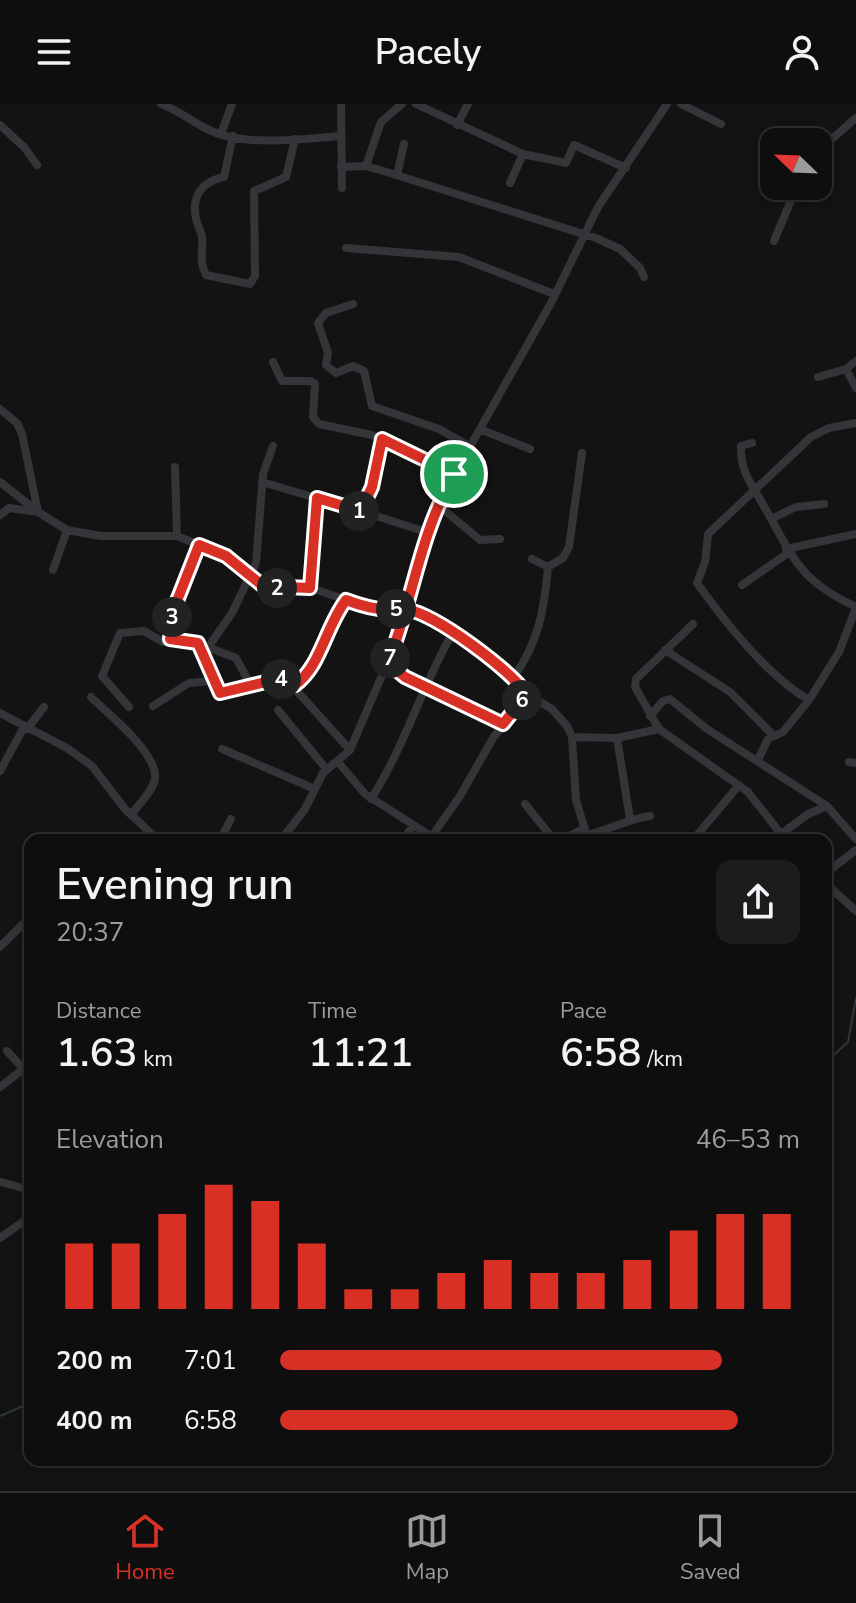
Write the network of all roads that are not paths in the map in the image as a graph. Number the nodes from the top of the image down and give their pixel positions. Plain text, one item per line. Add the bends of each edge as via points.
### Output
1 (161, 104) edge
2 (232, 104) edge
3 (341, 104) edge
4 (402, 104) edge
5 (416, 104) edge
6 (468, 104) edge
7 (667, 104) edge
8 (681, 104) edge
9 (178, 107) edge
10 (856, 118) edge
11 (721, 124) dead end
12 (0, 125) edge
13 (457, 125) junction
14 (221, 134) junction
15 (233, 136) junction
16 (340, 136) junction
17 (295, 139) junction
18 (832, 139) edge
19 (404, 144) dead end
20 (523, 154) junction
21 (37, 165) dead end
22 (366, 166) junction
23 (341, 167) junction
24 (626, 168) junction
25 (397, 175) junction
26 (510, 183) dead end
27 (342, 188) dead end
28 (791, 200) edge
29 (585, 234) junction
30 (774, 241) dead end
31 (346, 248) dead end
32 (644, 277) dead end
33 (554, 294) junction
34 (353, 304) dead end
35 (856, 361) edge
36 (273, 362) dead end
37 (846, 369) junction
38 (818, 377) dead end
39 (856, 388) edge
40 (0, 409) edge
41 (856, 423) edge
42 (482, 430) junction
43 (382, 439) junction
44 (752, 443) dead end
45 (273, 446) dead end
46 (471, 447) junction
47 (530, 449) dead end
48 (582, 453) dead end
49 (175, 467) dead end
50 (454, 474) junction
51 (0, 482) edge
52 (262, 482) junction
53 (755, 492) junction
54 (317, 498) junction
55 (824, 504) dead end
56 (438, 505) junction
57 (38, 512) junction
58 (367, 513) junction
59 (0, 515) edge
60 (771, 519) junction
61 (67, 530) junction
62 (426, 532) junction
63 (856, 534) edge
64 (177, 536) junction
65 (500, 539) dead end
66 (199, 545) junction
67 (787, 551) junction
68 (532, 559) dead end
69 (548, 567) junction
70 (53, 570) dead end
71 (250, 578) junction
72 (742, 585) dead end
73 (310, 588) junction
74 (346, 600) junction
75 (856, 607) edge
76 (405, 608) junction
77 (693, 624) dead end
78 (453, 632) junction
79 (170, 639) junction
80 (198, 643) junction
81 (209, 646) junction
82 (665, 650) junction
83 (388, 663) junction
84 (513, 678) junction
85 (212, 681) junction
86 (253, 683) junction
87 (295, 685) junction
88 (425, 685) junction
89 (527, 694) junction
90 (91, 697) dead end
91 (809, 700) junction
92 (153, 706) dead end
93 (44, 707) dead end
94 (129, 707) dead end
95 (278, 710) dead end
96 (0, 713) edge
97 (650, 716) junction
98 (503, 724) junction
99 (25, 728) junction
100 (659, 729) junction
101 (773, 735) junction
102 (572, 737) junction
103 (617, 738) junction
104 (222, 749) dead end
105 (350, 750) junction
106 (758, 760) junction
107 (338, 762) junction
108 (327, 770) junction
109 (0, 771) edge
110 (739, 785) junction
111 (315, 789) junction
112 (371, 799) junction
113 (525, 804) dead end
114 (827, 806) junction
115 (131, 815) junction
116 (650, 816) dead end
117 (231, 819) dead end
118 (630, 819) junction
119 (413, 826) junction
120 (150, 834) edge
121 (223, 834) edge
122 (286, 834) edge
123 (407, 834) edge
124 (427, 834) edge
125 (436, 834) edge
126 (549, 834) edge
127 (587, 834) edge
128 (698, 834) edge
129 (775, 834) edge
130 (781, 834) edge
131 (856, 839) edge
132 (856, 850) edge
133 (832, 868) edge
134 (832, 889) edge
135 (856, 911) edge
136 (24, 923) edge
137 (0, 947) edge
138 (7, 1051) dead end
139 (24, 1066) edge
140 (24, 1072) edge
141 (0, 1087) edge
142 (1, 1182) edge
143 (24, 1188) edge
144 (24, 1221) edge
145 (0, 1238) edge

1 - 9 street
2 - 14 street
3 - 16 street
4 - 22 street via 381,122
5 - 13 street
6 - 13 street
7 - 24 street
8 - 11 street
9 - 14 street via 195,125
10 - 18 street
12 - 21 street
13 - 20 street
14 - 15 street
15 - 17 street
15 - 17 street via 224,177 200,187 196,220 202,237 201,267 206,275 250,284 255,276 254,191 286,177
16 - 17 street
16 - 23 street
19 - 25 street
20 - 24 street via 566,163 574,145
20 - 26 street
22 - 23 street
22 - 25 street
23 - 27 street
24 - 29 street
25 - 29 street
28 - 30 street
29 - 32 street via 620,249
29 - 33 street
31 - 33 street via 459,257
33 - 42 street
34 - 46 street via 326,313 318,323 328,353 326,365 336,373 353,366 364,371 372,406 439,429
35 - 37 street
36 - 43 street via 282,381 315,384 313,417 319,424
37 - 38 street
37 - 39 street
40 - 57 street via 22,434
41 - 53 street via 811,437
42 - 46 street
42 - 47 street
43 - 50 street
43 - 58 street via 363,506
44 - 53 street via 741,446 740,464
45 - 52 street
46 - 50 street
48 - 69 street via 569,547
49 - 64 street
50 - 56 street
51 - 57 street
52 - 54 street
52 - 71 street via 256,563
53 - 60 street
53 - 91 street via 708,534 697,583 727,625 792,690
54 - 58 street
54 - 73 street
55 - 60 street via 796,507
56 - 62 street
56 - 65 street via 480,540
57 - 59 street via 9,508
57 - 61 street
58 - 62 street
60 - 67 street
61 - 64 street via 101,536
61 - 70 street
62 - 76 street
63 - 67 street
64 - 66 street
66 - 71 street via 226,556
66 - 79 street via 173,611
67 - 72 street
67 - 75 street via 815,582
68 - 69 street
69 - 84 street via 540,630
71 - 73 street via 282,589
71 - 81 street
73 - 74 street
74 - 76 street via 386,610
74 - 87 street via 324,634 310,674
75 - 91 street via 839,652
76 - 78 street
76 - 83 street
77 - 82 street
78 - 84 street
78 - 88 street
79 - 80 street
79 - 94 street via 163,642 144,631 120,633 102,676
80 - 81 street
80 - 85 street
81 - 86 street via 236,658
82 - 97 street via 634,682
82 - 101 street via 730,692
83 - 88 street
83 - 105 street
84 - 89 street
85 - 86 street via 220,693
85 - 92 street via 189,683
86 - 87 street via 283,679
87 - 105 street via 309,708
88 - 98 street
88 - 112 street via 411,724
89 - 98 street
89 - 102 street via 559,714
90 - 115 street via 128,730 155,775
91 - 101 street via 783,732
93 - 99 street
95 - 108 street
96 - 99 street
97 - 100 street
97 - 106 street via 670,699
98 - 125 street
99 - 109 street
99 - 115 street via 92,766
100 - 103 street
100 - 110 street
101 - 106 street
102 - 103 street
102 - 127 street via 576,800
103 - 118 street
104 - 111 street
105 - 107 street
106 - 114 street
107 - 108 street
107 - 112 street
108 - 111 street
110 - 128 street
110 - 129 street
111 - 122 street
112 - 119 street
113 - 126 street
114 - 130 street
114 - 131 street
115 - 120 street
116 - 118 street
117 - 121 street
118 - 127 street
119 - 123 street
119 - 124 street
132 - 133 street
134 - 135 street
136 - 137 street
138 - 139 street
140 - 141 street
142 - 143 street
144 - 145 street

